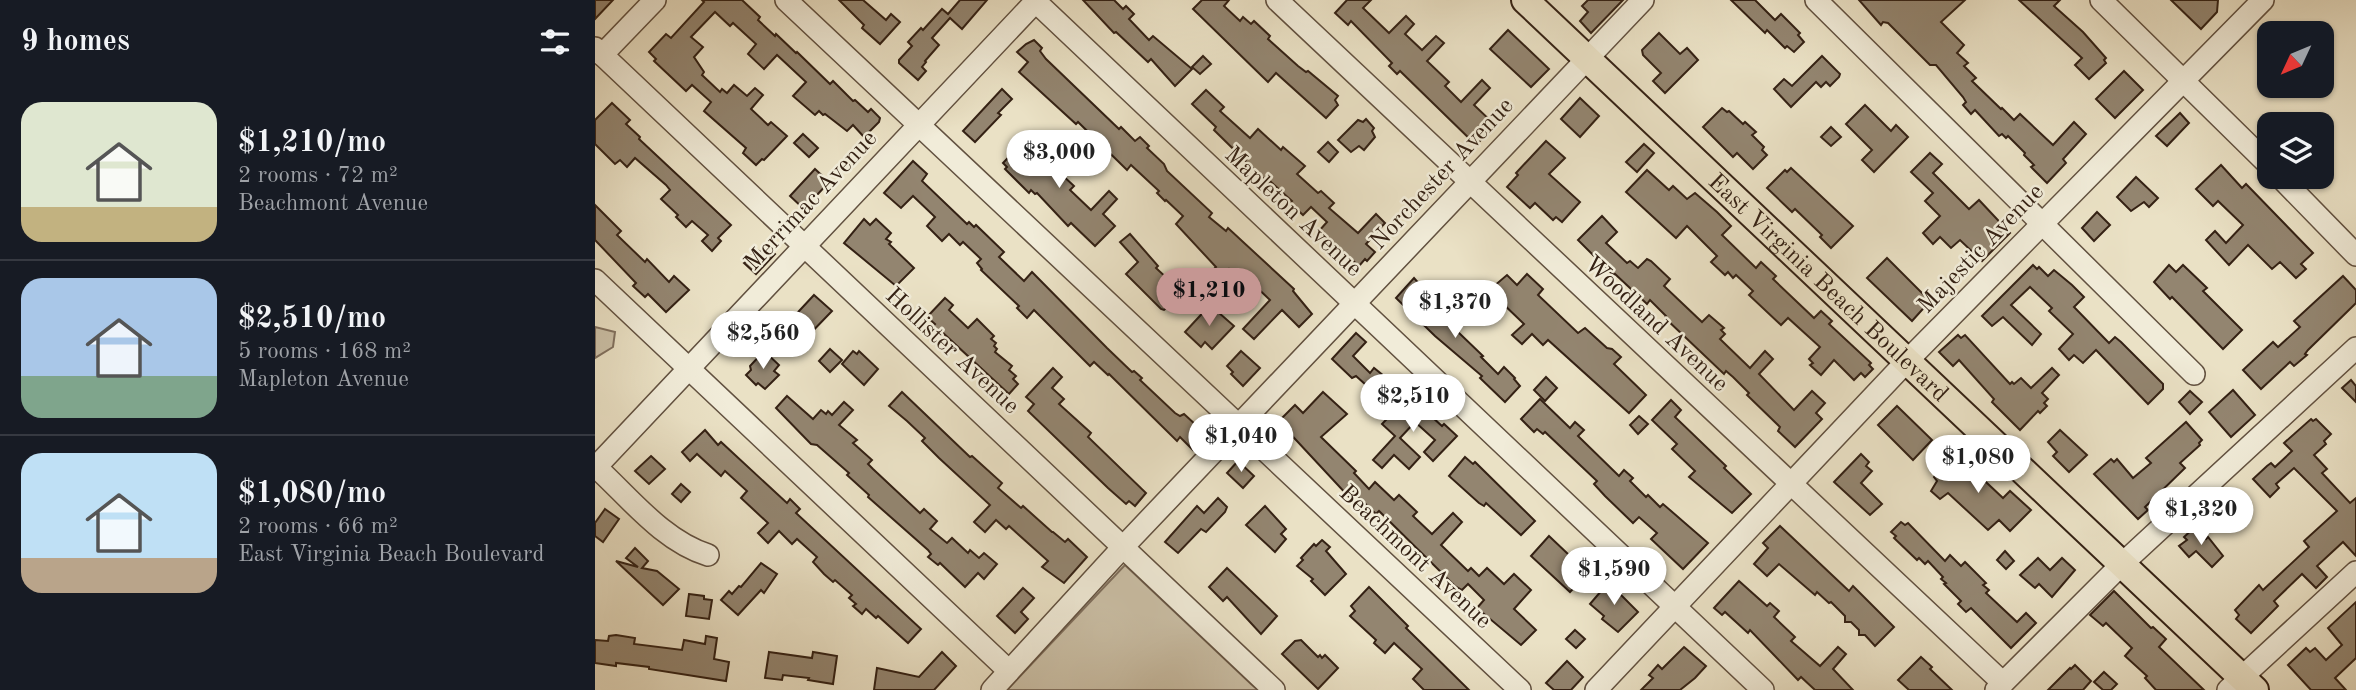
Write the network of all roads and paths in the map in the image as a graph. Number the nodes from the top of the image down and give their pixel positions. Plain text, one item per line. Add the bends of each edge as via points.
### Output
1 (655, 0) edge
2 (786, 0) edge
3 (1277, 0) edge
4 (1525, 0) edge
5 (1643, 0) edge
6 (1816, 0) edge
7 (2101, 0) edge
8 (2263, 0) edge
9 (1035, 1) edge
10 (599, 51) edge
11 (1586, 58) junction
12 (2183, 80) junction
13 (917, 124) junction
14 (2257, 153) edge
15 (1469, 182) junction
16 (2292, 189) edge
17 (2042, 223) junction
18 (804, 246) junction
19 (2356, 254) edge
20 (595, 280) edge
21 (1354, 304) junction
22 (2356, 348) edge
23 (1907, 361) junction
24 (688, 368) junction
25 (2194, 374) dead end
26 (1239, 426) junction
27 (595, 468) edge
28 (1790, 484) junction
29 (1123, 547) junction
30 (708, 555) dead end
31 (2122, 564) junction
32 (2356, 572) edge
33 (1675, 607) junction
34 (1009, 671) junction
35 (1999, 686) edge
36 (2242, 686) edge
37 (992, 690) edge
38 (1274, 690) edge
39 (1520, 690) edge
40 (1596, 690) edge
41 (1763, 690) edge

1 - 10 street
2 - 13 street, Beachmont Avenue
3 - 15 street, Woodland Avenue
4 - 11 main road, East Virginia Beach Boulevard
5 - 11 street, Norchester Avenue
6 - 17 street
7 - 12 street
8 - 12 street, Majestic Avenue
9 - 13 street, Merrimac Avenue
9 - 21 street, Mapleton Avenue
10 - 18 street, Hollister Avenue
11 - 15 street, Norchester Avenue
11 - 23 main road, East Virginia Beach Boulevard
12 - 14 street
12 - 17 street, Majestic Avenue
13 - 18 street, Merrimac Avenue
13 - 26 street, Beachmont Avenue
15 - 21 street, Norchester Avenue
15 - 28 street, Woodland Avenue
16 - 19 street
17 - 23 street, Majestic Avenue
17 - 25 street
18 - 24 street, Merrimac Avenue
18 - 29 street, Hollister Avenue
20 - 24 street
21 - 26 street, Norchester Avenue
21 - 33 street, Mapleton Avenue
22 - 31 street
23 - 28 street, Majestic Avenue
23 - 31 main road, East Virginia Beach Boulevard
24 - 27 street, Merrimac Avenue
24 - 34 street
26 - 29 street, Norchester Avenue
26 - 39 street, Beachmont Avenue
27 - 30 street via 667,533
28 - 33 street, Majestic Avenue
28 - 35 street, Woodland Avenue
29 - 34 street, Norchester Avenue
29 - 38 street, Hollister Avenue
31 - 35 street
31 - 36 main road, East Virginia Beach Boulevard
32 - 36 street
33 - 40 street, Majestic Avenue
33 - 41 street, Mapleton Avenue
34 - 37 street, Norchester Avenue

